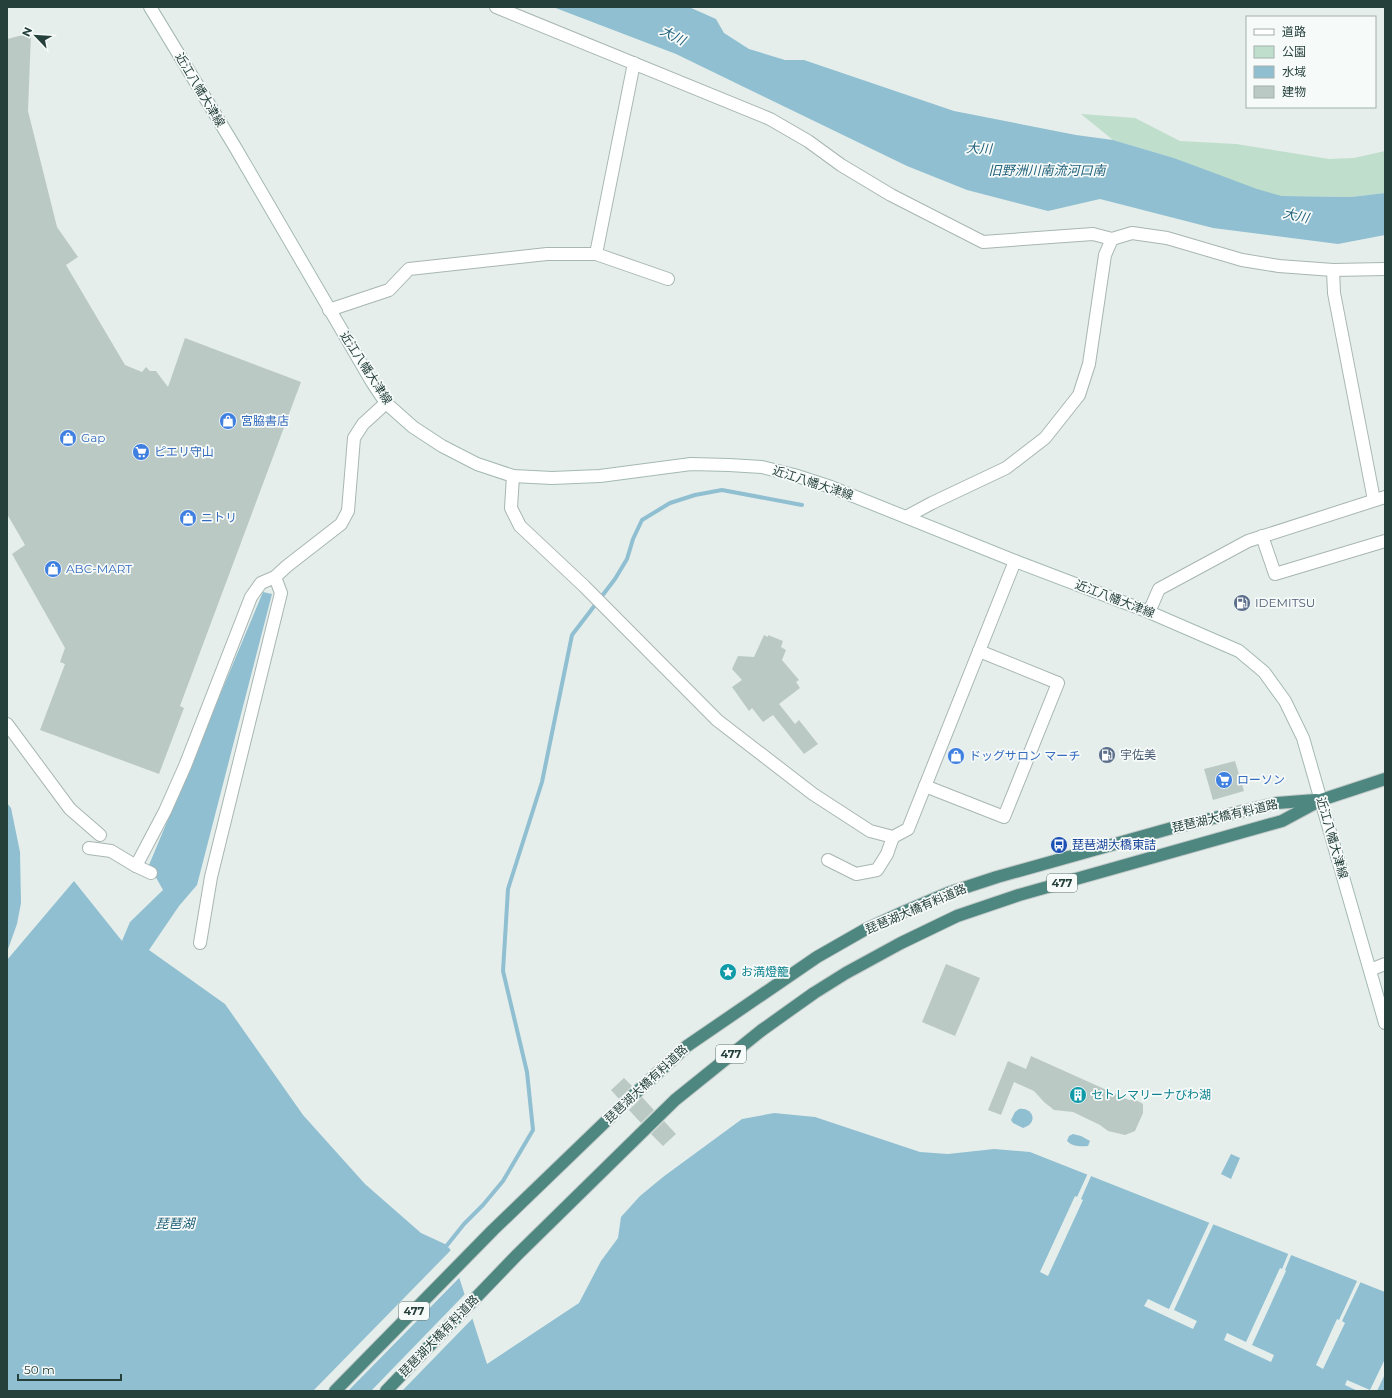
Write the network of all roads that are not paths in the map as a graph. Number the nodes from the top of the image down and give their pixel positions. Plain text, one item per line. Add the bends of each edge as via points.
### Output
1 (150, 7) edge
2 (496, 7) edge
3 (634, 63) junction
4 (1112, 239) junction
5 (596, 254) junction
6 (1385, 269) edge
7 (1333, 270) junction
8 (668, 279) dead end
9 (329, 310) junction
10 (386, 403) junction
11 (513, 476) junction
12 (1379, 498) edge
13 (906, 517) junction
14 (1262, 536) junction
15 (1385, 541) edge
16 (1015, 561) junction
17 (275, 577) junction
18 (1149, 612) junction
19 (979, 651) junction
20 (7, 724) edge
21 (1385, 779) edge
22 (925, 786) junction
23 (1321, 800) junction
24 (100, 835) dead end
25 (893, 837) junction
26 (89, 848) dead end
27 (828, 860) dead end
28 (136, 866) junction
29 (151, 873) dead end
30 (200, 943) dead end
31 (1385, 964) edge
32 (1370, 970) junction
33 (1385, 1023) edge
34 (335, 1391) edge
35 (386, 1391) edge

1 - 9 street, 近江八幡大津線
2 - 3 street
3 - 4 street via 770,119 891,195 983,242 1093,234
3 - 5 street
4 - 7 street via 1132,233 1167,238 1242,260
4 - 13 street via 1105,255 1089,364 1079,395 1045,438 1006,468
5 - 8 street
5 - 9 street via 547,254 410,269 389,290
6 - 7 street
7 - 12 street via 1334,293
9 - 10 street, 近江八幡大津線
10 - 11 street, 近江八幡大津線 via 413,427 442,446 477,464
10 - 17 street via 363,424 354,438 348,511 341,524
11 - 13 street, 近江八幡大津線 via 600,476 691,464 762,467 831,487
11 - 25 street via 511,508 520,526 584,586 717,720 813,794 870,831
12 - 14 street
13 - 16 street, 近江八幡大津線
14 - 15 street via 1275,574
14 - 18 street via 1159,589
16 - 18 street, 近江八幡大津線
16 - 19 street
17 - 28 street via 261,583 251,597 185,766 165,812
17 - 30 street via 281,593 211,877
18 - 23 street, 近江八幡大津線 via 1239,650 1264,672 1285,701 1304,738
19 - 22 street
19 - 22 street via 1058,683 1004,817
20 - 24 street via 70,809
21 - 23 highway, 477
22 - 25 street via 908,829
23 - 32 street, 近江八幡大津線
23 - 34 highway, 琵琶湖大橋有料道路 / 477 via 1277,803 1172,828 1041,864 948,893 866,929 817,957 687,1046 493,1230
23 - 35 highway, 琵琶湖大橋有料道路 / 477 via 1282,821 1019,895 956,916 901,943 814,993 762,1030 675,1100 517,1255
25 - 27 street via 887,854 877,870 856,874
26 - 28 street via 111,851
28 - 29 street
31 - 32 street
32 - 33 street, 近江八幡大津線

